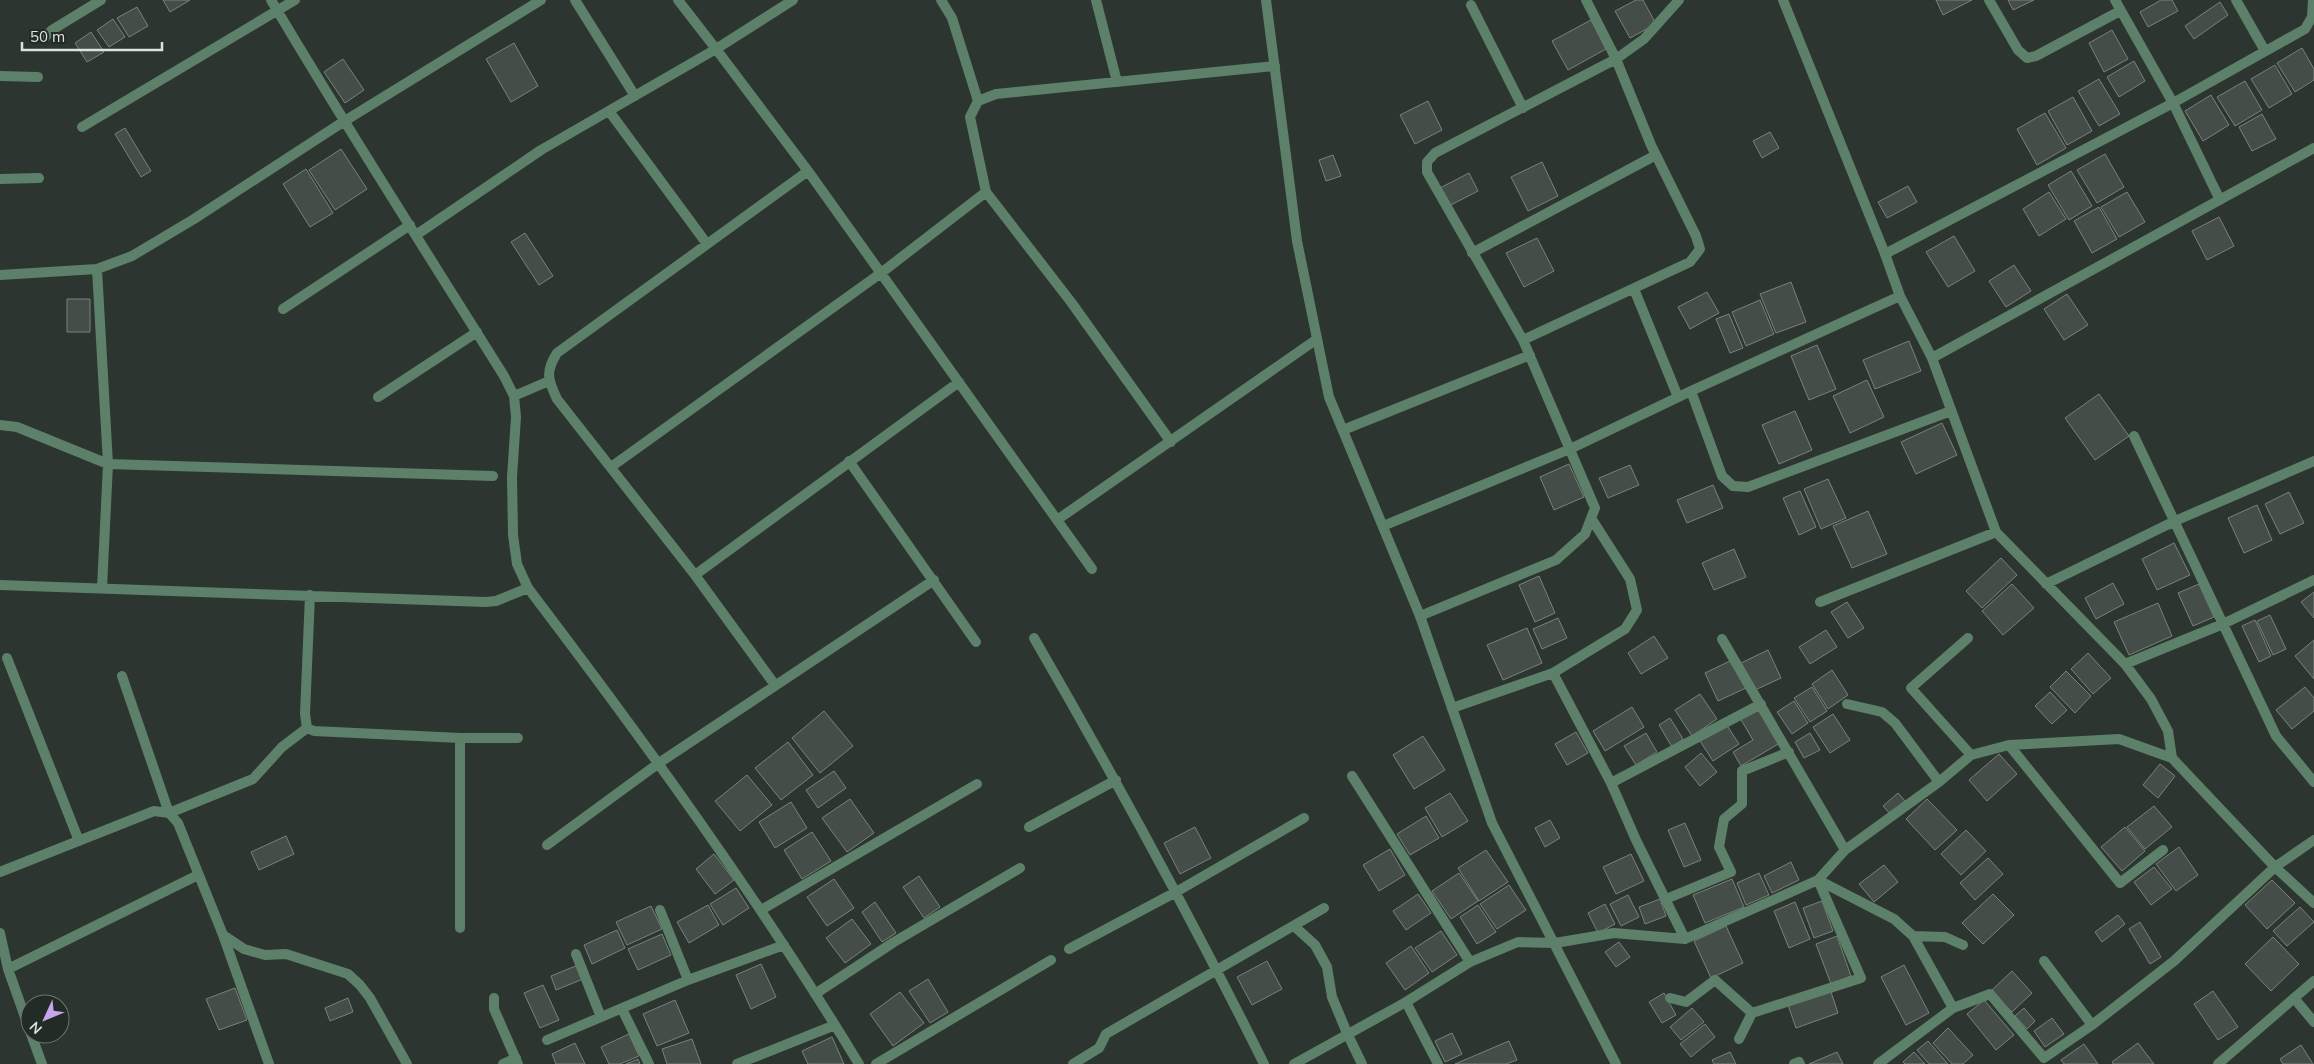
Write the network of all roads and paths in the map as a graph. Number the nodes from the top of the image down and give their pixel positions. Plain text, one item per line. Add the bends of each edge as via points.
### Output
1 (101, 0) edge
2 (271, 0) edge
3 (295, 0) edge
4 (541, 0) edge
5 (575, 0) edge
6 (678, 0) edge
7 (793, 0) edge
8 (940, 0) edge
9 (1096, 0) edge
10 (1266, 0) edge
11 (1586, 0) edge
12 (1679, 0) edge
13 (1783, 0) edge
14 (1989, 0) edge
15 (2115, 0) edge
16 (2236, 0) edge
17 (2313, 0) edge
18 (1471, 5) dead end
19 (277, 10) junction
20 (2120, 11) junction
21 (44, 38) dead end
22 (716, 48) junction
23 (2265, 51) junction
24 (1616, 59) junction
25 (1275, 66) junction
26 (0, 76) edge
27 (38, 77) dead end
28 (1117, 82) junction
29 (635, 96) junction
30 (978, 100) junction
31 (2173, 103) junction
32 (1523, 108) junction
33 (609, 111) junction
34 (343, 122) junction
35 (82, 127) dead end
36 (2314, 148) edge
37 (1656, 155) junction
38 (808, 171) junction
39 (39, 178) dead end
40 (0, 179) edge
41 (986, 192) junction
42 (2220, 200) junction
43 (410, 225) junction
44 (416, 236) junction
45 (707, 244) junction
46 (1472, 253) junction
47 (1885, 254) junction
48 (97, 269) junction
49 (881, 273) junction
50 (0, 275) edge
51 (1634, 289) junction
52 (1900, 296) junction
53 (283, 309) dead end
54 (476, 332) junction
55 (1317, 339) junction
56 (1523, 340) junction
57 (1530, 355) junction
58 (1932, 358) junction
59 (549, 381) junction
60 (959, 382) junction
61 (1690, 391) junction
62 (514, 396) junction
63 (378, 397) dead end
64 (1678, 397) junction
65 (1951, 411) junction
66 (0, 425) edge
67 (1343, 430) junction
68 (2134, 436) dead end
69 (1171, 442) junction
70 (1570, 449) junction
71 (850, 461) junction
72 (2314, 461) edge
73 (108, 464) junction
74 (611, 467) junction
75 (493, 476) dead end
76 (1591, 518) junction
77 (1057, 520) junction
78 (2175, 521) junction
79 (1383, 526) junction
80 (1996, 532) junction
81 (1092, 569) dead end
82 (695, 575) junction
83 (934, 580) junction
84 (2314, 580) edge
85 (2046, 584) junction
86 (0, 585) edge
87 (102, 588) junction
88 (528, 588) junction
89 (310, 595) junction
90 (1820, 602) dead end
91 (1420, 616) junction
92 (2223, 624) junction
93 (1034, 638) dead end
94 (1968, 638) dead end
95 (1722, 639) dead end
96 (976, 642) dead end
97 (7, 658) dead end
98 (2125, 664) junction
99 (1553, 672) junction
100 (122, 676) dead end
101 (776, 685) junction
102 (1761, 704) junction
103 (1847, 704) dead end
104 (1452, 708) junction
105 (307, 728) junction
106 (460, 738) junction
107 (518, 738) dead end
108 (2009, 745) junction
109 (1789, 752) junction
110 (1971, 755) junction
111 (2172, 758) junction
112 (659, 762) junction
113 (1352, 776) dead end
114 (1116, 780) junction
115 (1940, 782) junction
116 (2314, 782) edge
117 (977, 784) dead end
118 (1611, 784) junction
119 (168, 813) junction
120 (1304, 818) dead end
121 (1029, 827) dead end
122 (2314, 840) edge
123 (79, 841) junction
124 (547, 845) dead end
125 (1845, 850) junction
126 (2163, 850) dead end
127 (2275, 867) junction
128 (1020, 868) dead end
129 (0, 872) edge
130 (198, 875) junction
131 (1818, 880) junction
132 (1176, 892) junction
133 (1666, 898) junction
134 (2314, 903) edge
135 (1324, 908) dead end
136 (660, 910) dead end
137 (761, 910) junction
138 (1294, 926) junction
139 (460, 928) dead end
140 (0, 933) edge
141 (223, 935) junction
142 (1913, 936) junction
143 (1685, 939) junction
144 (1555, 943) junction
145 (784, 945) junction
146 (1963, 945) dead end
147 (1069, 949) dead end
148 (576, 954) dead end
149 (1051, 960) dead end
150 (2044, 961) dead end
151 (1470, 962) junction
152 (8, 969) junction
153 (1217, 969) junction
154 (688, 980) junction
155 (2314, 981) edge
156 (815, 994) junction
157 (494, 998) dead end
158 (1670, 998) dead end
159 (2294, 998) junction
160 (20, 1002) edge
161 (1406, 1002) junction
162 (622, 1008) junction
163 (1953, 1008) junction
164 (1752, 1013) junction
165 (602, 1017) junction
166 (2314, 1022) edge
167 (835, 1025) junction
168 (2092, 1025) junction
169 (1347, 1033) junction
170 (1739, 1039) dead end
171 (547, 1040) dead end
172 (35, 1044) edge
173 (517, 1061) edge
174 (1307, 1061) edge
175 (42, 1064) edge
176 (270, 1064) edge
177 (407, 1064) edge
178 (503, 1064) edge
179 (649, 1064) edge
180 (737, 1064) edge
181 (859, 1064) edge
182 (876, 1064) edge
183 (1073, 1064) edge
184 (1264, 1064) edge
185 (1294, 1064) edge
186 (1362, 1064) edge
187 (1438, 1064) edge
188 (1616, 1064) edge
189 (1794, 1064) edge
190 (1800, 1064) edge
191 (1878, 1064) edge
192 (2218, 1064) edge

1 - 21 street
2 - 19 street
3 - 19 street
4 - 34 street
5 - 29 street
6 - 22 street
7 - 22 street
8 - 30 street via 952,18
9 - 28 street
10 - 25 street
11 - 24 street
12 - 24 street via 1644,39
13 - 47 street
14 - 20 street via 2018,50 2027,58
15 - 20 street
16 - 23 street
17 - 23 street via 2312,17 2305,29
18 - 32 street
19 - 34 street
19 - 35 street
20 - 31 street
22 - 29 street
22 - 38 street
23 - 31 street
24 - 32 street
24 - 37 street
25 - 28 street
25 - 55 street via 1297,241
26 - 27 street
28 - 30 street via 996,94
29 - 33 street
30 - 41 street via 970,117
31 - 42 street
31 - 47 street
32 - 46 street via 1435,153 1427,162 1427,172
33 - 44 street via 542,150
33 - 45 street
34 - 43 street
34 - 48 street via 140,252
36 - 42 street
37 - 46 street
37 - 51 street via 1700,249 1690,262
38 - 45 street
38 - 49 street
39 - 40 street
41 - 49 street
41 - 69 street
42 - 58 street
43 - 44 street
43 - 53 street
44 - 54 street
45 - 59 street via 557,354 550,364
46 - 56 street
47 - 52 street
48 - 50 street
48 - 73 street
49 - 60 street
49 - 74 street
51 - 56 street
51 - 64 street
52 - 58 street
52 - 61 street
54 - 62 street
54 - 63 street
55 - 67 street via 1329,397
55 - 69 street
56 - 57 street
57 - 67 street
57 - 70 street
58 - 65 street
59 - 62 street
59 - 74 street via 557,399
60 - 71 street
60 - 77 street
61 - 64 street
61 - 65 street via 1722,476 1733,486 1748,487
62 - 88 street via 513,535 517,564
64 - 70 street
65 - 80 street
66 - 73 street via 17,427
67 - 79 street
68 - 78 street
69 - 77 street
70 - 76 street via 1594,508
70 - 79 street
71 - 82 street
71 - 83 street
72 - 78 street
73 - 75 street
73 - 87 street
74 - 82 street
76 - 91 street via 1585,534 1556,560
76 - 99 street via 1630,580 1637,610 1625,629
77 - 81 street
78 - 85 street
78 - 92 street
79 - 91 street
80 - 85 street
80 - 90 street
82 - 101 street
83 - 96 street
83 - 101 street
84 - 92 street
85 - 98 street
86 - 87 street
87 - 89 street
88 - 89 street via 486,602
88 - 112 street
89 - 105 street
91 - 104 street
92 - 98 street
92 - 116 street via 2276,736
93 - 114 street
94 - 110 street via 1911,688
95 - 102 street
97 - 123 street
98 - 111 street via 2168,731
99 - 104 street
99 - 118 street
100 - 119 street
101 - 112 street
102 - 109 street
102 - 118 street
103 - 115 street via 1882,712 1896,722
104 - 144 street via 1492,823
105 - 106 street via 314,731
105 - 119 street via 282,747 254,779
106 - 107 street
106 - 139 street
108 - 110 street
108 - 111 street via 2119,739
108 - 126 street via 2120,883
109 - 125 street
109 - 133 street via 1742,771 1742,804 1724,819 1719,847 1731,872
110 - 115 street
111 - 127 street
112 - 124 street
112 - 137 street
113 - 151 street
114 - 121 street
114 - 132 street
115 - 125 street
117 - 137 street
118 - 133 street
119 - 123 street via 154,811
119 - 130 street via 178,823
120 - 132 street
122 - 127 street
123 - 129 street
125 - 131 street
127 - 134 street
127 - 168 street via 2174,961
128 - 156 street via 894,942
130 - 141 street
130 - 152 street
131 - 142 street via 1894,919
131 - 143 street
131 - 164 street via 1861,978
132 - 147 street
132 - 153 street
133 - 143 street
135 - 138 street
136 - 154 street
137 - 145 street
138 - 153 street
138 - 169 street via 1315,945 1327,967 1332,997
140 - 152 street
141 - 176 street
141 - 177 street via 244,950 286,954 348,974 370,998
142 - 146 street via 1945,937
142 - 163 street
143 - 144 street via 1614,933
144 - 151 street via 1518,942
144 - 188 street
145 - 154 street
145 - 156 street
148 - 165 street
149 - 182 street
150 - 168 street
151 - 161 street
152 - 160 street
153 - 183 street via 1106,1034 1099,1048
153 - 184 street
154 - 162 street
155 - 159 street
156 - 167 street
157 - 173 street via 494,1009
158 - 164 street via 1686,1002 1715,980
159 - 166 street
159 - 192 street
161 - 169 street
161 - 187 street
162 - 165 street
162 - 179 street
163 - 168 street via 1990,994 2044,1058
163 - 191 street
164 - 170 street
165 - 171 street
167 - 180 street
167 - 181 street
169 - 174 street
169 - 186 street
172 - 175 street
173 - 178 street
174 - 185 street
189 - 190 street

